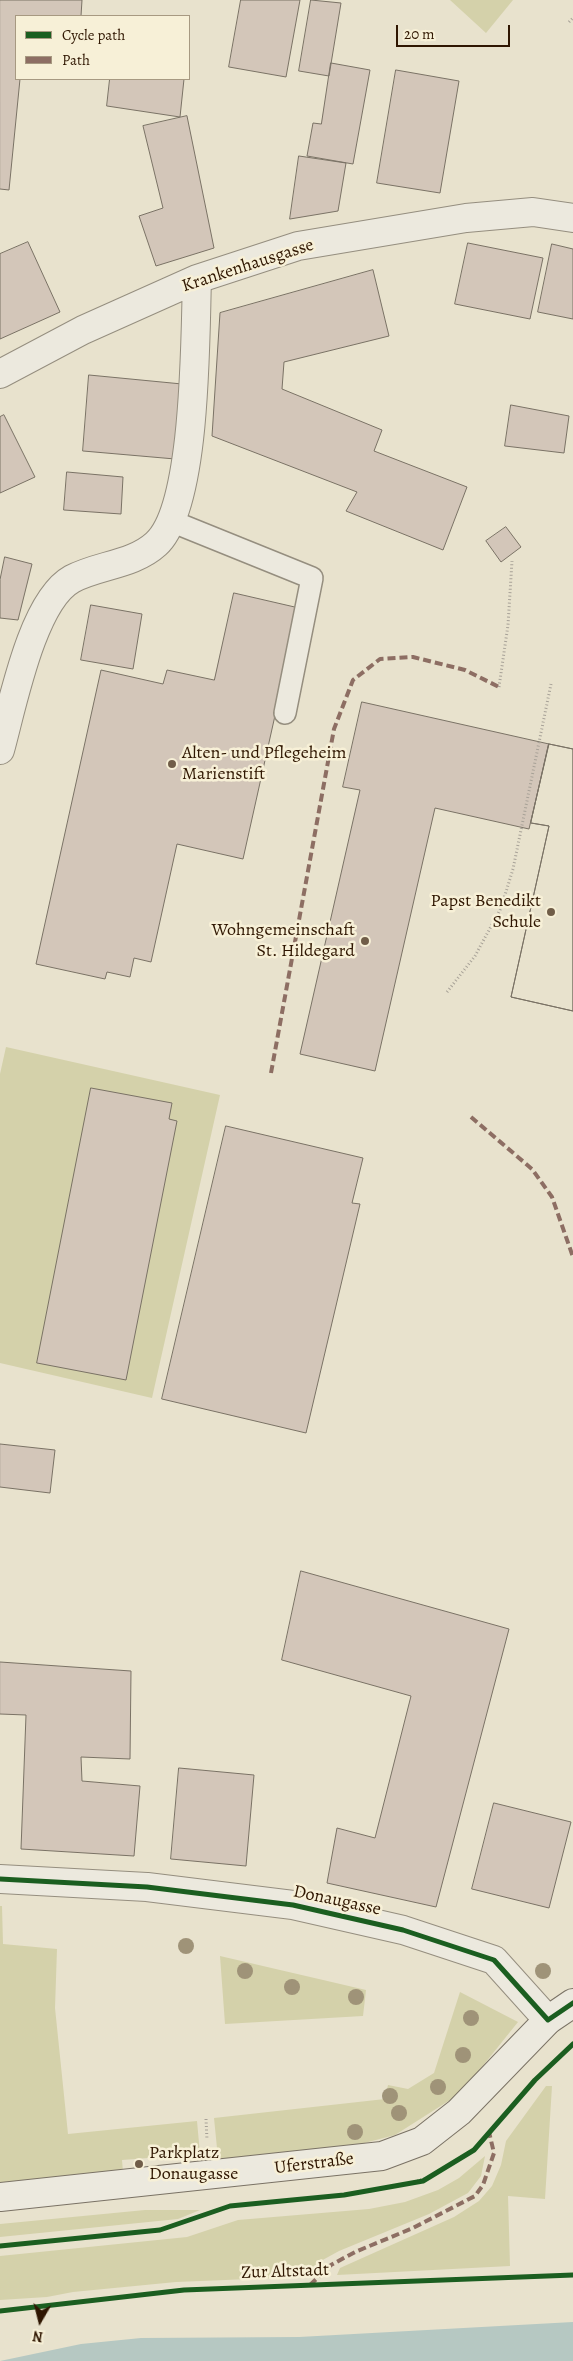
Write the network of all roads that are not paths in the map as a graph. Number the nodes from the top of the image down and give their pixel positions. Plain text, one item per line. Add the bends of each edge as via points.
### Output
1 (573, 218) edge
2 (197, 279) junction
3 (0, 374) edge
4 (172, 521) junction
5 (285, 713) dead end
6 (0, 750) edge
7 (0, 1879) edge
8 (573, 2003) edge
9 (548, 2020) junction
10 (0, 2198) edge

1 - 2 street, Krankenhausgasse via 533,212 466,218 298,246
2 - 3 street, Krankenhausgasse via 83,330
2 - 4 street via 190,428 184,474
4 - 5 lane via 312,578
4 - 6 street via 156,544 134,557 71,579 51,600 34,631
7 - 9 street, Donaugasse via 147,1887 293,1904 404,1930 494,1960
8 - 9 street, Uferstraße
9 - 10 street, Uferstraße via 459,2112 422,2141 382,2156

